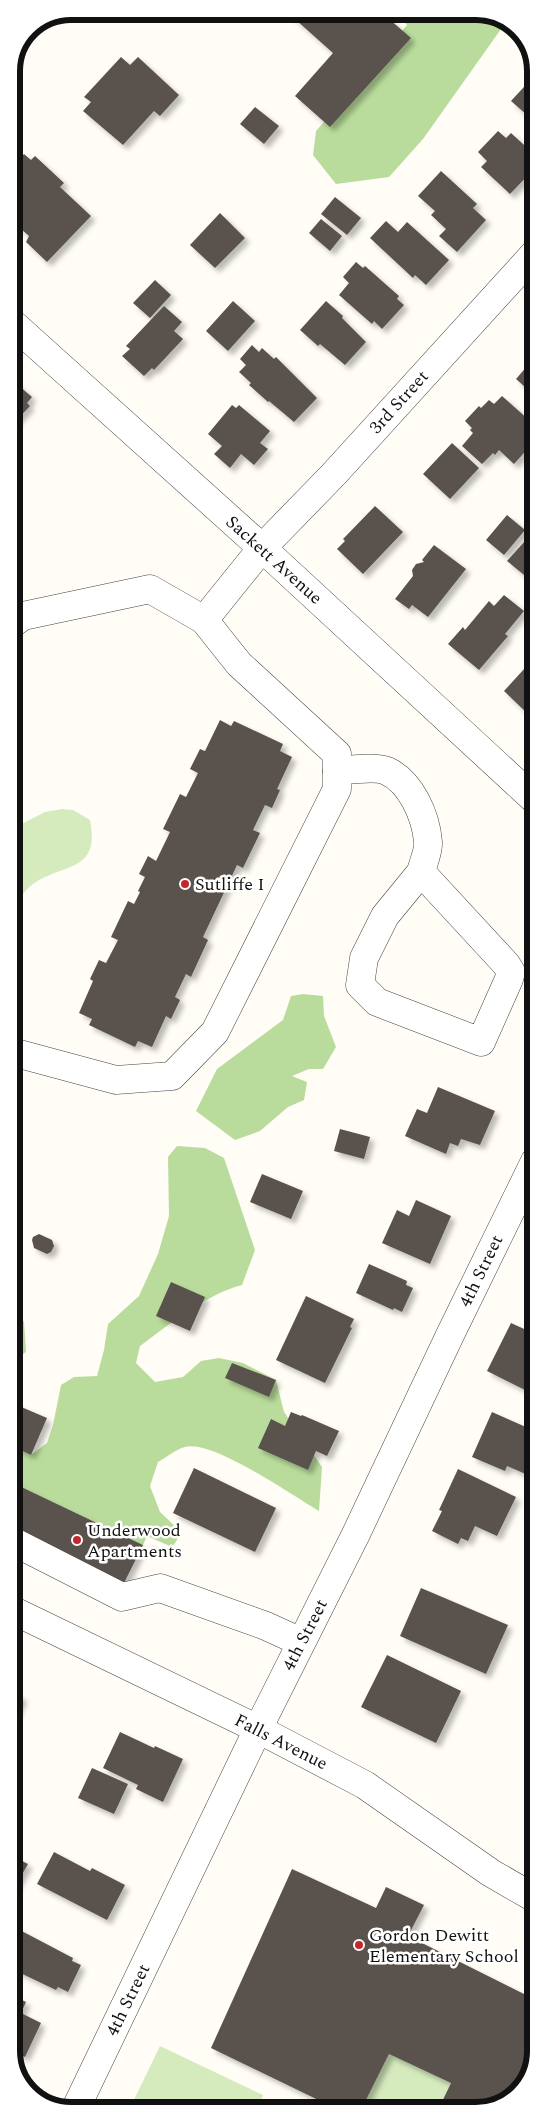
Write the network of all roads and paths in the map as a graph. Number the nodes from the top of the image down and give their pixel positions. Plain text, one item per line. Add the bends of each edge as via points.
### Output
1 (527, 262) edge
2 (20, 330) edge
3 (262, 548) junction
4 (20, 618) edge
5 (204, 620) junction
6 (337, 771) junction
7 (527, 793) edge
8 (421, 872) junction
9 (20, 1054) edge
10 (527, 1176) edge
11 (20, 1545) edge
12 (20, 1614) edge
13 (301, 1642) junction
14 (258, 1729) junction
15 (527, 1894) edge
16 (79, 2102) edge

1 - 3 street, 3rd Street via 334,474
2 - 3 street, Sackett Avenue
3 - 5 street, 3rd Street
3 - 7 street, Sackett Avenue
4 - 5 street via 150,588
5 - 6 street via 239,664 337,754
6 - 8 street via 386,771 406,786 422,813 428,843
6 - 9 street via 337,789 215,1032 172,1076 116,1080
8 - 8 street via 511,972 481,1042 378,1002 360,986 364,958 385,916
10 - 13 street, 4th Street
11 - 13 street via 122,1597 160,1588
12 - 14 street, Falls Avenue
13 - 14 street, 4th Street
14 - 15 street, Falls Avenue via 364,1785 491,1873
14 - 16 street, 4th Street

